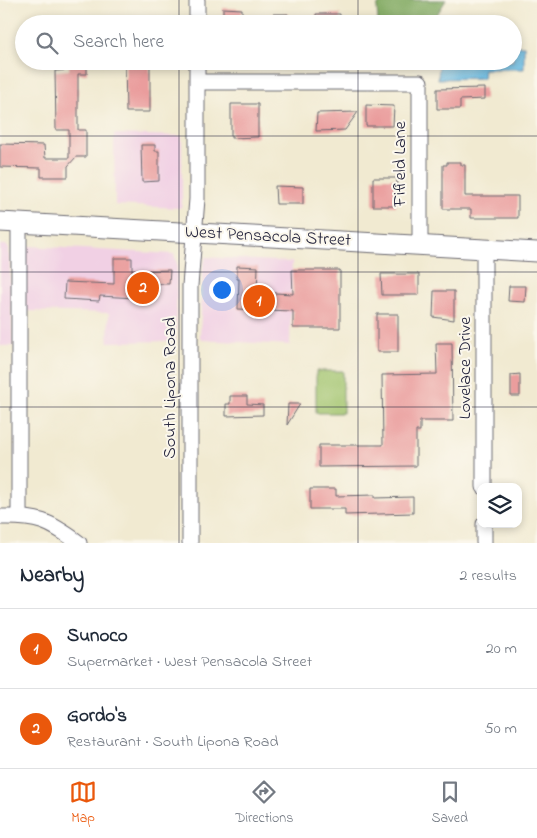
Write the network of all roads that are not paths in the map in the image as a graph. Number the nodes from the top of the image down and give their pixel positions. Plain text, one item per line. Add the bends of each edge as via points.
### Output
1 (197, 0) edge
2 (197, 15) edge
3 (197, 70) edge
4 (197, 82) junction
5 (0, 222) edge
6 (19, 223) junction
7 (194, 233) junction
8 (420, 246) junction
9 (484, 250) junction
10 (537, 252) edge
11 (484, 483) edge
12 (19, 516) junction
13 (0, 517) edge
14 (484, 528) edge
15 (79, 543) edge
16 (190, 543) edge
17 (484, 543) edge

1 - 2 street
3 - 4 street, South Lipona Road
4 - 7 street, South Lipona Road
4 - 8 street, Fifield Lane via 420,82
5 - 6 main road, West Pensacola Street
6 - 7 main road, West Pensacola Street
6 - 12 street
7 - 8 main road, West Pensacola Street
7 - 16 street, South Lipona Road
8 - 9 main road, West Pensacola Street
9 - 10 main road, West Pensacola Street
9 - 11 street, Lovelace Drive
12 - 13 street
12 - 15 street via 56,526
14 - 17 street

